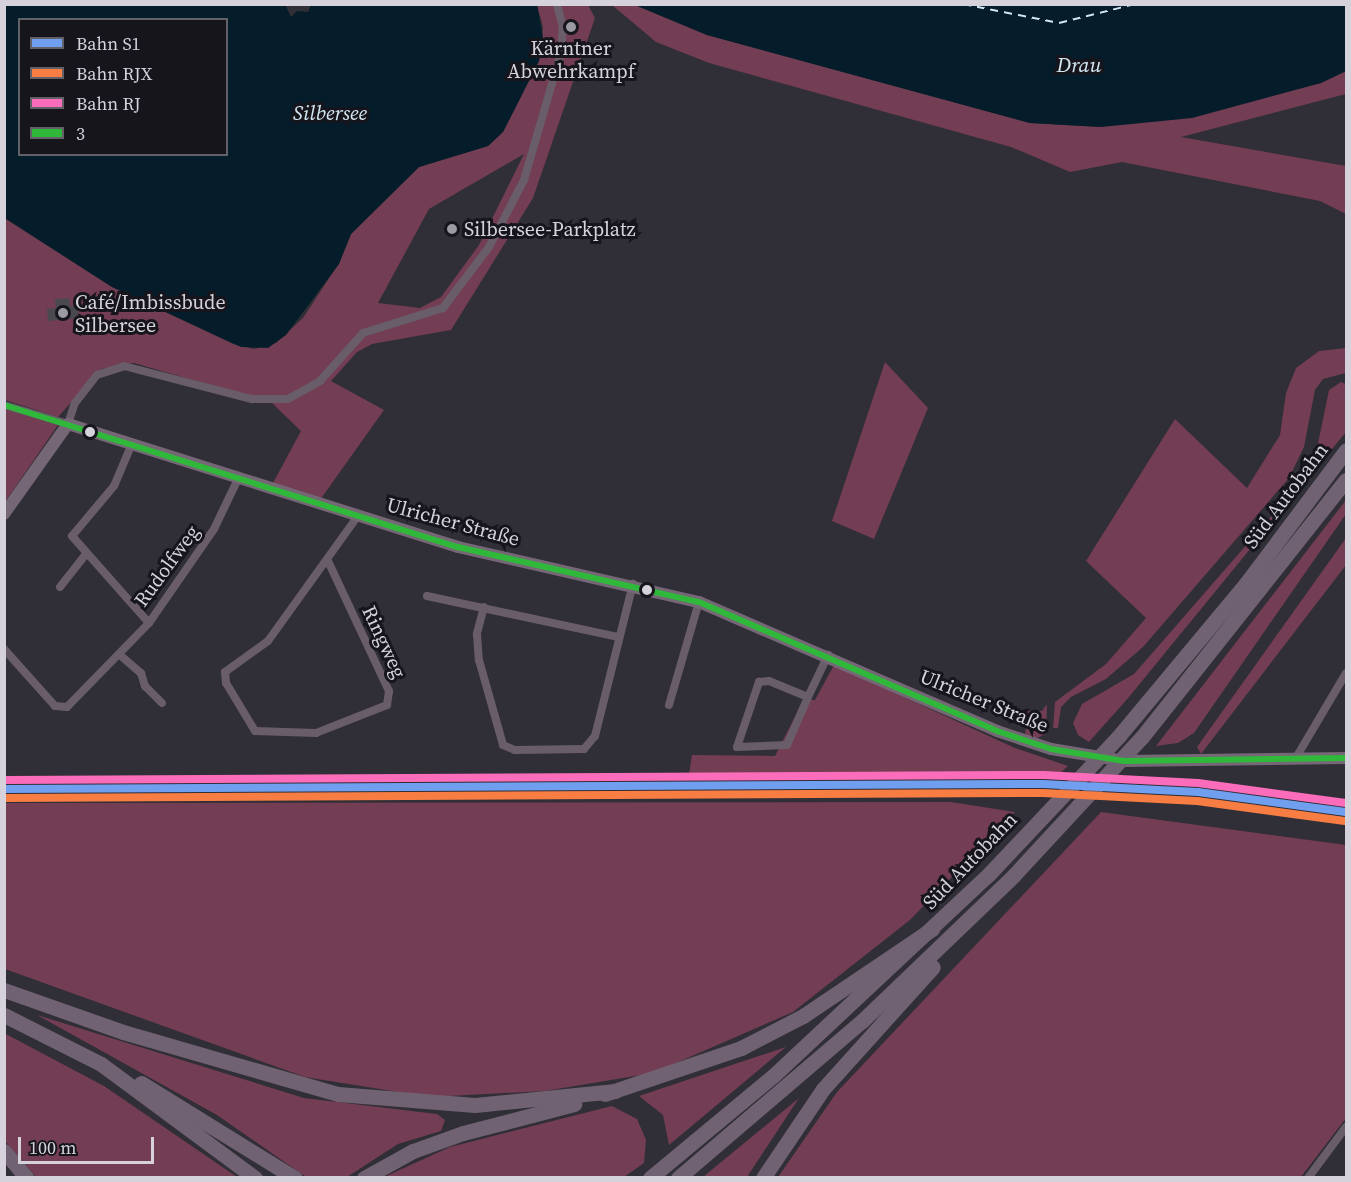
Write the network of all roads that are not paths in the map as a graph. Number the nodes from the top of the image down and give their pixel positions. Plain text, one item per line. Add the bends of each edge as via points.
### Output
1 (557, 4) edge
2 (4, 405) edge
3 (68, 424) junction
4 (131, 446) junction
5 (1347, 450) edge
6 (1347, 480) edge
7 (237, 481) junction
8 (4, 514) edge
9 (357, 517) junction
10 (87, 554) junction
11 (328, 561) junction
12 (633, 584) junction
13 (60, 587) dead end
14 (427, 596) dead end
15 (699, 602) junction
16 (484, 608) junction
17 (149, 623) junction
18 (618, 637) junction
19 (4, 649) edge
20 (829, 654) junction
21 (120, 655) junction
22 (1347, 673) edge
23 (808, 697) junction
24 (162, 703) dead end
25 (669, 705) dead end
26 (1297, 756) junction
27 (1347, 758) edge
28 (932, 929) junction
29 (954, 934) junction
30 (4, 990) edge
31 (4, 1015) edge
32 (102, 1064) junction
33 (615, 1091) junction
34 (1347, 1127) edge
35 (4, 1151) edge
36 (27, 1178) edge
37 (255, 1178) edge
38 (294, 1178) edge
39 (363, 1178) edge
40 (650, 1178) edge
41 (678, 1178) edge
42 (763, 1178) edge
43 (1308, 1178) edge

1 - 3 street via 563,27 561,53 529,166 500,230 451,301 430,314 374,327 356,337 320,381 296,396 278,401 252,399 124,366 97,375 75,403
2 - 3 street
3 - 4 street, Ulricher Straße
3 - 8 street
4 - 7 street, Ulricher Straße
4 - 10 street, Rudolfweg via 114,486 72,536
5 - 28 highway, Süd Autobahn, bridge via 1247,582 1118,737
6 - 29 highway, Süd Autobahn, bridge via 1142,736
7 - 9 street, Ulricher Straße
7 - 17 street, Rudolfweg via 214,529
9 - 11 street, Ringweg
9 - 12 street, Ulricher Straße via 458,547
10 - 13 street
10 - 17 street, Rudolfweg
11 - 11 street, Ringweg via 268,641 225,672 226,683 255,731 316,733 387,705 389,691
12 - 15 street, Ulricher Straße
12 - 18 street
14 - 16 street
15 - 20 street, Ulricher Straße
15 - 25 street
16 - 18 street
16 - 18 street via 477,634 479,660 507,748 591,746
17 - 21 street
19 - 21 street via 60,708 75,703
20 - 23 street
20 - 26 street, Ulricher Straße via 966,718 1050,749 1143,761
21 - 24 street via 141,673 145,686
22 - 26 street
23 - 23 street via 769,681 759,682 737,747 787,745
26 - 27 street, Ulricher Straße
28 - 33 highway via 803,1016 741,1048
28 - 40 highway, Süd Autobahn via 773,1076
29 - 41 highway, Süd Autobahn via 835,1045
29 - 42 highway via 939,960 823,1089
30 - 33 highway via 123,1032 338,1094 475,1105
31 - 32 highway
32 - 37 highway
32 - 38 highway via 156,1090
33 - 39 highway via 463,1133 413,1151
34 - 43 street
35 - 36 highway

